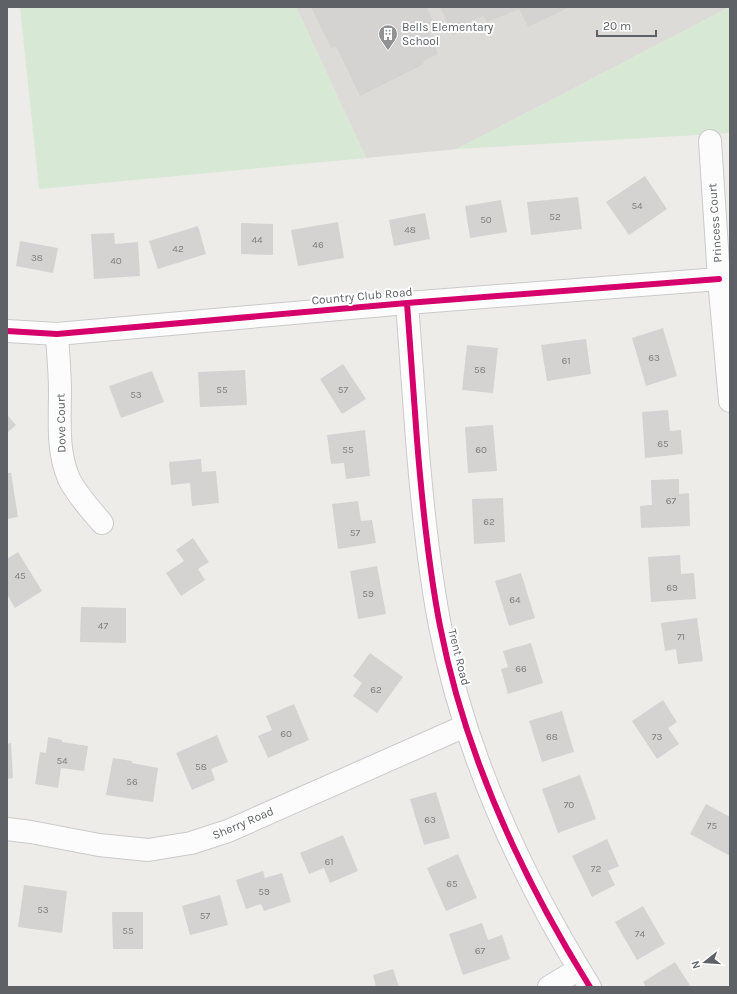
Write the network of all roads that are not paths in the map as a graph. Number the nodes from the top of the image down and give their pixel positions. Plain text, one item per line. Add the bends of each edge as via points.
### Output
1 (710, 141) dead end
2 (719, 279) junction
3 (407, 303) junction
4 (7, 331) edge
5 (57, 334) junction
6 (730, 400) edge
7 (102, 523) dead end
8 (465, 726) junction
9 (7, 829) edge
10 (585, 978) edge
11 (549, 987) edge

1 - 2 street, Princess Court
2 - 3 street, Country Club Road
2 - 6 street, Princess Court
3 - 5 street, Country Club Road
3 - 8 street, Trent Road via 425,532 440,627
4 - 5 street, Country Club Road
5 - 7 street, Dove Court via 62,458 70,480
8 - 9 street, Sherry Road via 228,831 191,843 148,850
8 - 10 street, Trent Road via 520,863
10 - 11 street

